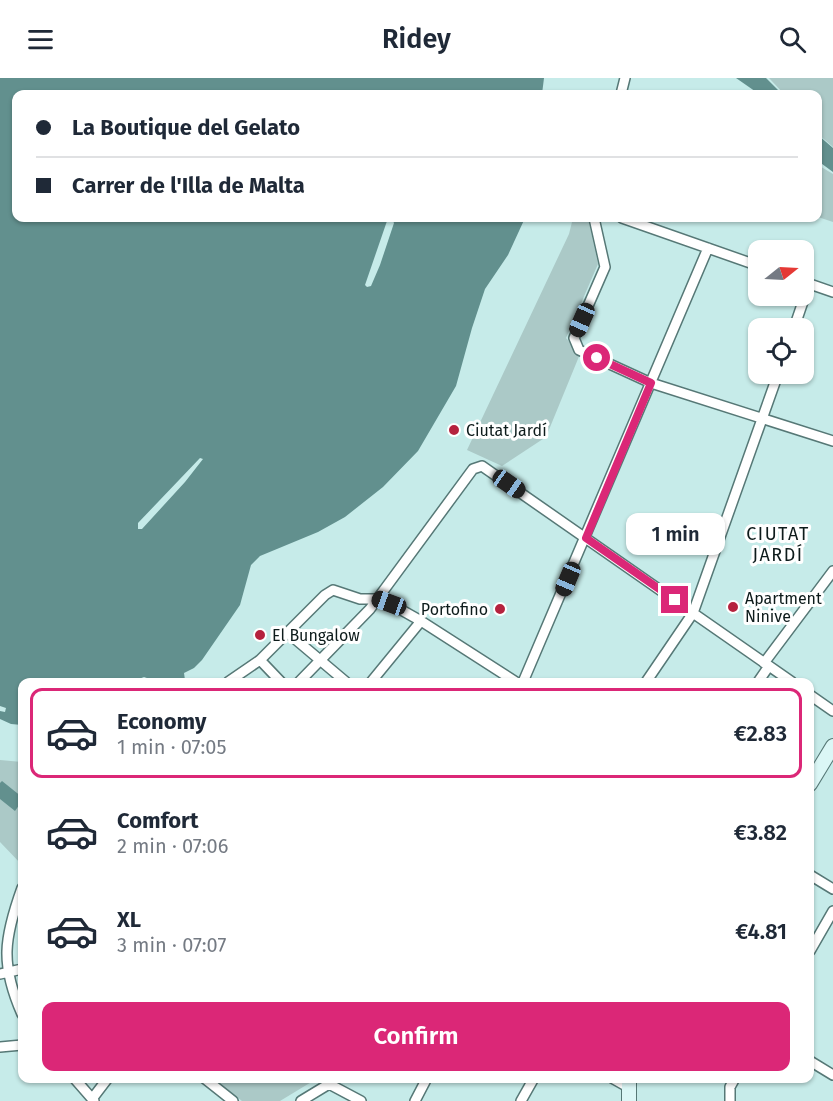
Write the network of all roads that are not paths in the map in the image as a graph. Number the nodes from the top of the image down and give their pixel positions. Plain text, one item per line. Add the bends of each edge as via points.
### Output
1 (595, 222) edge
2 (633, 222) edge
3 (708, 248) junction
4 (748, 262) edge
5 (814, 286) edge
6 (833, 292) edge
7 (651, 383) junction
8 (775, 384) edge
9 (763, 418) junction
10 (833, 441) edge
11 (586, 538) junction
12 (833, 571) edge
13 (376, 599) junction
14 (693, 613) junction
15 (421, 621) junction
16 (288, 633) junction
17 (320, 660) junction
18 (263, 663) junction
19 (767, 665) junction
20 (235, 678) edge
21 (276, 678) edge
22 (302, 678) edge
23 (341, 678) edge
24 (374, 678) edge
25 (510, 678) edge
26 (525, 678) edge
27 (649, 678) edge
28 (760, 678) edge
29 (786, 678) edge
30 (814, 698) edge
31 (833, 711) edge
32 (833, 747) edge
33 (814, 778) edge
34 (814, 877) edge
35 (833, 890) edge
36 (18, 899) edge
37 (833, 911) edge
38 (814, 944) edge
39 (4, 974) edge
40 (18, 1005) edge
41 (18, 1045) edge
42 (0, 1047) edge
43 (814, 1063) edge
44 (833, 1075) edge
45 (78, 1083) edge
46 (105, 1083) edge
47 (210, 1083) edge
48 (327, 1083) edge
49 (332, 1083) edge
50 (424, 1083) edge
51 (531, 1083) edge
52 (629, 1083) edge
53 (732, 1083) edge
54 (347, 1098) edge
55 (93, 1100) edge
56 (233, 1101) edge
57 (301, 1101) edge
58 (361, 1101) edge
59 (415, 1101) edge
60 (521, 1101) edge
61 (628, 1101) edge
62 (730, 1101) edge

1 - 7 street via 605,267 574,338 579,350
2 - 3 street
3 - 4 street
3 - 7 street
5 - 6 street
7 - 9 street
7 - 11 street
8 - 9 street
9 - 10 street
9 - 14 street
11 - 13 street via 482,466 472,469
11 - 14 street
11 - 26 street
12 - 19 street
13 - 15 street
13 - 16 street via 360,599 333,590
13 - 17 street
14 - 19 street
14 - 27 street
15 - 24 street
15 - 25 street
16 - 17 street
16 - 18 street
17 - 22 street
17 - 23 street
18 - 20 street
18 - 21 street
19 - 28 street
19 - 29 street
30 - 31 street
32 - 33 street
34 - 35 street
36 - 39 street via 6,944
37 - 38 street
39 - 40 street
41 - 42 street
43 - 44 street
45 - 55 street
46 - 55 street
47 - 56 street
48 - 57 street
49 - 54 street
50 - 59 street
51 - 60 street
52 - 61 street
53 - 62 street
54 - 58 street

